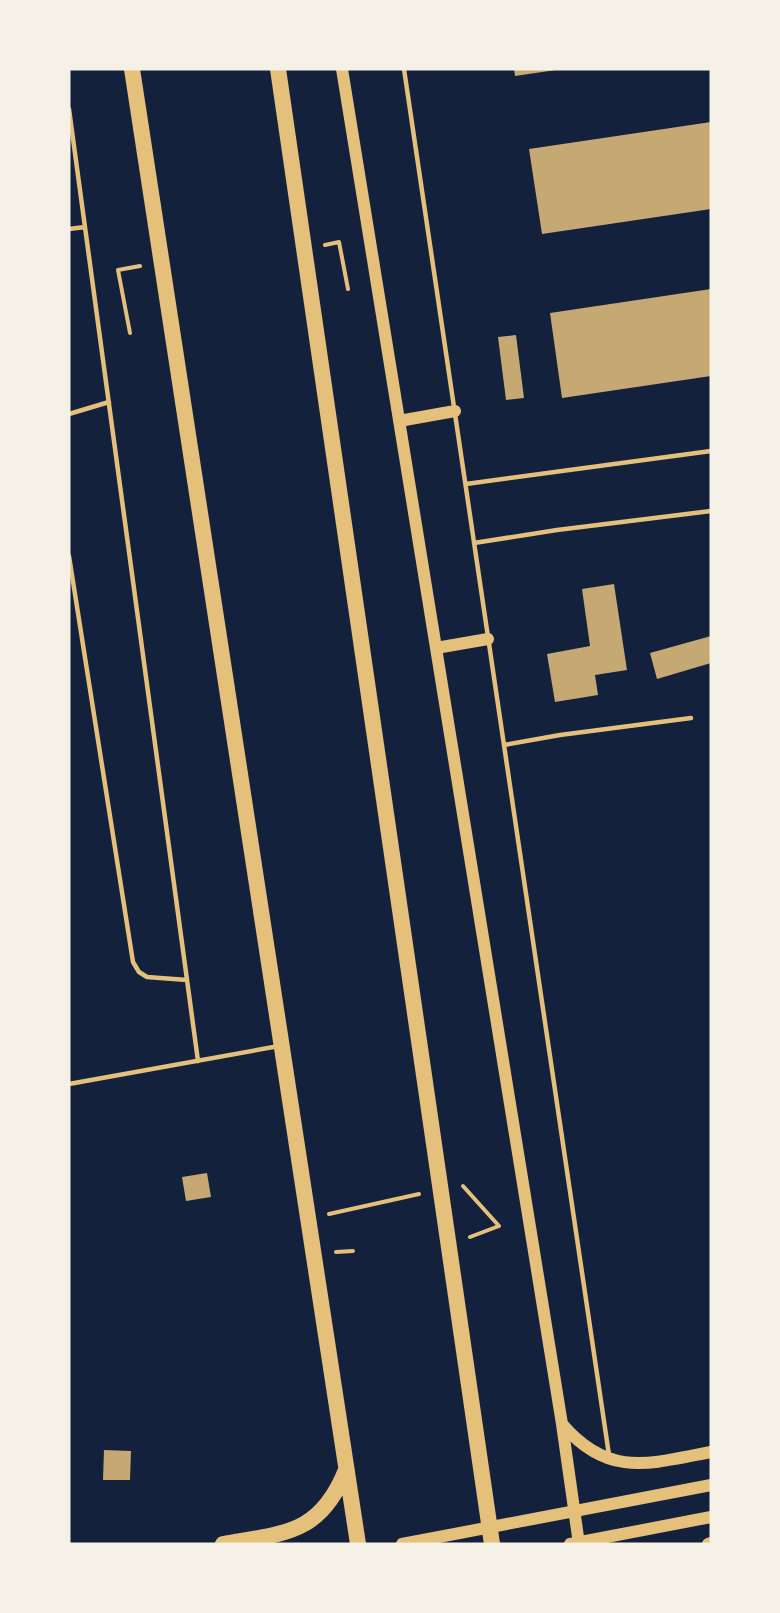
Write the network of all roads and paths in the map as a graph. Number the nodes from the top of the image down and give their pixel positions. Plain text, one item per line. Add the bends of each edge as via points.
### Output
1 (132, 69) edge
2 (278, 69) edge
3 (342, 69) edge
4 (404, 69) edge
5 (69, 109) edge
6 (85, 227) junction
7 (69, 229) edge
8 (339, 242) dead end
9 (118, 270) dead end
10 (348, 289) dead end
11 (130, 333) dead end
12 (109, 402) junction
13 (455, 411) junction
14 (69, 414) edge
15 (399, 421) junction
16 (711, 451) edge
17 (466, 484) junction
18 (711, 511) edge
19 (474, 543) junction
20 (69, 556) edge
21 (488, 639) junction
22 (436, 648) junction
23 (691, 718) dead end
24 (504, 745) junction
25 (187, 980) junction
26 (282, 1046) junction
27 (198, 1061) junction
28 (69, 1084) edge
29 (440, 1189) junction
30 (308, 1218) junction
31 (448, 1245) junction
32 (562, 1424) junction
33 (711, 1452) edge
34 (610, 1460) junction
35 (347, 1470) junction
36 (711, 1485) edge
37 (711, 1517) edge
38 (224, 1544) edge
39 (358, 1544) edge
40 (402, 1544) edge
41 (492, 1544) edge
42 (570, 1544) edge
43 (579, 1544) edge

1 - 26 highway
2 - 29 highway
3 - 15 main road
4 - 13 lane
5 - 6 lane
6 - 7 lane
6 - 12 lane
8 - 10 path
9 - 11 path
12 - 14 lane
12 - 25 lane
13 - 15 main road
13 - 17 lane
15 - 22 main road
16 - 17 lane
17 - 19 lane
18 - 19 lane
19 - 21 lane
20 - 25 lane via 133,962 147,977
21 - 22 main road
21 - 24 lane
22 - 32 main road
23 - 24 lane
24 - 34 lane
25 - 27 lane
26 - 27 lane
26 - 30 highway
27 - 28 lane
29 - 30 path
29 - 31 highway
29 - 31 path via 461,1184 499,1226
30 - 35 highway
31 - 41 highway
32 - 34 main road via 582,1445
32 - 43 main road
33 - 34 main road via 641,1464
35 - 38 highway via 325,1509 308,1522 287,1532
35 - 39 highway
36 - 40 main road
37 - 42 main road

